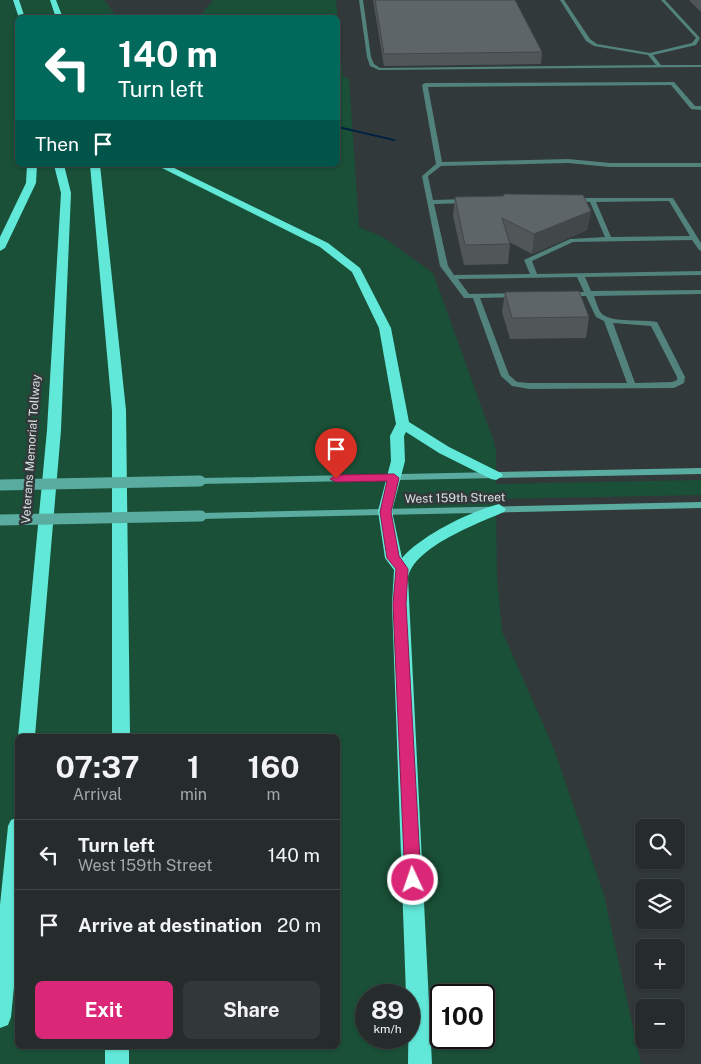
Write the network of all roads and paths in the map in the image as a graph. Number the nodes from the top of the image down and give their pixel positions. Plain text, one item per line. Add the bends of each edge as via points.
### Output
1 (16, 0) edge
2 (52, 0) edge
3 (361, 0) edge
4 (562, 0) edge
5 (662, 0) edge
6 (21, 15) edge
7 (59, 15) edge
8 (650, 54) junction
9 (701, 66) edge
10 (660, 67) junction
11 (701, 108) edge
12 (439, 164) junction
13 (701, 164) edge
14 (32, 167) edge
15 (60, 167) edge
16 (95, 167) edge
17 (165, 167) edge
18 (564, 200) edge
19 (592, 200) junction
20 (478, 201) edge
21 (431, 202) junction
22 (694, 238) junction
23 (609, 240) junction
24 (0, 248) edge
25 (701, 249) edge
26 (701, 273) edge
27 (580, 275) junction
28 (452, 276) junction
29 (534, 276) junction
30 (701, 292) edge
31 (560, 294) edge
32 (588, 294) junction
33 (523, 295) edge
34 (476, 296) junction
35 (608, 320) junction
36 (632, 385) junction
37 (403, 424) junction
38 (701, 471) edge
39 (496, 476) junction
40 (394, 478) junction
41 (0, 485) edge
42 (701, 505) edge
43 (499, 509) junction
44 (385, 512) junction
45 (0, 520) edge
46 (402, 569) junction
47 (26, 734) edge
48 (121, 734) edge
49 (15, 858) edge
50 (0, 1017) edge
51 (117, 1049) edge
52 (117, 1064) edge
53 (420, 1064) edge

1 - 6 highway
2 - 7 highway
3 - 10 lane via 369,57 372,65 379,69
4 - 8 lane via 588,40 596,45
5 - 8 lane via 698,38 694,44
8 - 10 lane
9 - 10 lane
11 - 12 lane via 693,108 672,83 425,85
12 - 13 lane via 568,161 610,166
12 - 21 lane via 425,176
14 - 24 highway via 30,183
15 - 47 highway, Veterans Memorial Tollway via 66,193 54,430
16 - 48 highway via 119,410
17 - 37 highway via 324,245 356,270 385,328
18 - 19 lane
19 - 22 lane via 671,199
19 - 23 lane
20 - 21 lane
21 - 28 lane via 444,266
22 - 23 lane
22 - 25 lane
23 - 29 lane via 572,240 528,260
26 - 27 lane
27 - 29 lane
27 - 32 lane
28 - 29 lane
28 - 34 lane via 467,296
30 - 32 lane
31 - 32 lane
32 - 35 lane via 599,315
33 - 34 lane
34 - 36 lane via 505,376 514,384
35 - 36 lane
35 - 36 lane via 654,324 681,377 680,383 674,385
37 - 39 highway via 444,450
37 - 40 highway via 397,436 398,462
38 - 39 main road, West 159th Street
39 - 40 main road, West 159th Street
40 - 41 main road, West 159th Street, bridge
40 - 44 highway
42 - 43 main road, West 159th Street
43 - 44 main road, West 159th Street
43 - 46 highway via 448,531 418,551
44 - 45 main road, West 159th Street, bridge
44 - 46 highway via 393,558
46 - 53 highway via 400,604
49 - 50 highway
51 - 52 highway

